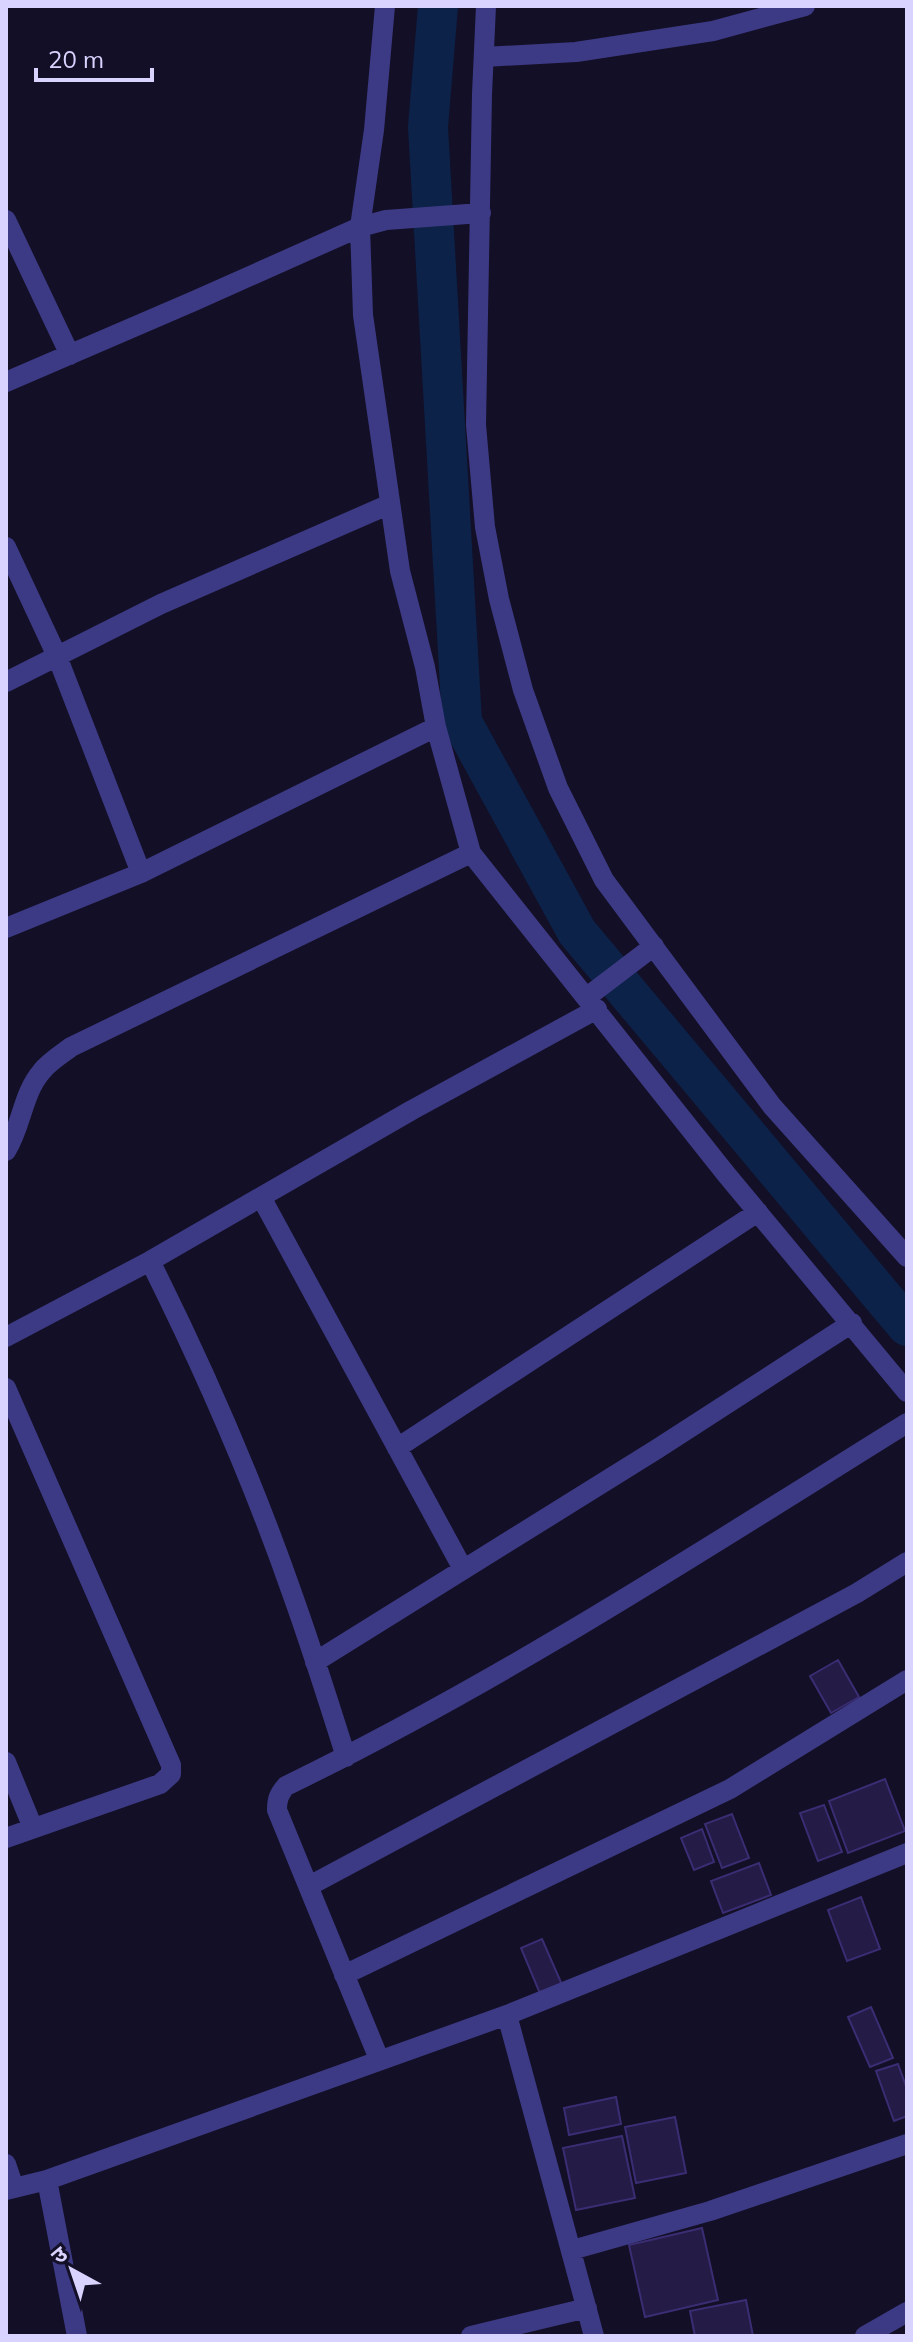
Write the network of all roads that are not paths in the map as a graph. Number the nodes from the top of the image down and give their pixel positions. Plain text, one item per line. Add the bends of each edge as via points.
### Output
1 (385, 6) edge
2 (486, 6) edge
3 (805, 6) edge
4 (484, 57) junction
5 (481, 213) junction
6 (6, 220) edge
7 (360, 227) junction
8 (70, 355) junction
9 (6, 382) edge
10 (390, 504) junction
11 (6, 547) edge
12 (57, 656) junction
13 (6, 682) edge
14 (436, 727) junction
15 (471, 853) junction
16 (141, 873) junction
17 (6, 928) edge
18 (654, 946) junction
19 (596, 997) junction
20 (6, 1151) edge
21 (261, 1197) junction
22 (758, 1212) junction
23 (907, 1257) edge
24 (150, 1261) junction
25 (852, 1323) junction
26 (6, 1337) edge
27 (6, 1388) edge
28 (907, 1392) edge
29 (907, 1423) edge
30 (397, 1448) junction
31 (907, 1562) edge
32 (463, 1569) junction
33 (315, 1662) junction
34 (907, 1680) edge
35 (346, 1757) junction
36 (6, 1762) edge
37 (33, 1828) junction
38 (6, 1838) edge
39 (907, 1853) edge
40 (309, 1886) junction
41 (344, 1975) junction
42 (507, 2015) junction
43 (379, 2059) junction
44 (907, 2144) edge
45 (6, 2164) edge
46 (47, 2180) junction
47 (10, 2189) edge
48 (572, 2250) junction
49 (587, 2308) junction
50 (907, 2312) edge
51 (77, 2336) edge
52 (471, 2336) edge
53 (594, 2336) edge
54 (865, 2336) edge

1 - 7 street
2 - 4 street
3 - 4 street via 713,31 576,52
4 - 5 street
5 - 7 street
5 - 18 street via 476,425 485,527 499,599 523,690 558,788 604,880
6 - 8 street
7 - 8 street
7 - 10 street via 363,315
8 - 9 street
10 - 12 street via 161,604
10 - 14 street
11 - 12 street
12 - 13 street
12 - 16 street
14 - 15 street
14 - 16 street
15 - 19 street
15 - 20 street via 71,1047 42,1071
16 - 17 street
18 - 19 street
18 - 23 street via 772,1106
19 - 21 street
19 - 22 street
21 - 24 street
21 - 30 street
22 - 25 street
22 - 30 street
24 - 26 street
24 - 33 street via 243,1465
25 - 28 street
25 - 32 street
27 - 37 street via 171,1765 171,1774 160,1784
29 - 35 street via 580,1627
30 - 32 street
31 - 40 street
32 - 33 street
33 - 35 street
34 - 41 street via 730,1789
35 - 40 street via 286,1786 277,1799
36 - 37 street
37 - 38 street
39 - 42 street
40 - 41 street
41 - 43 street
42 - 43 street
42 - 48 street
43 - 46 street
44 - 48 street via 710,2211
45 - 47 street
46 - 47 street
46 - 51 street
48 - 49 street
49 - 52 street
49 - 53 street
50 - 54 street

